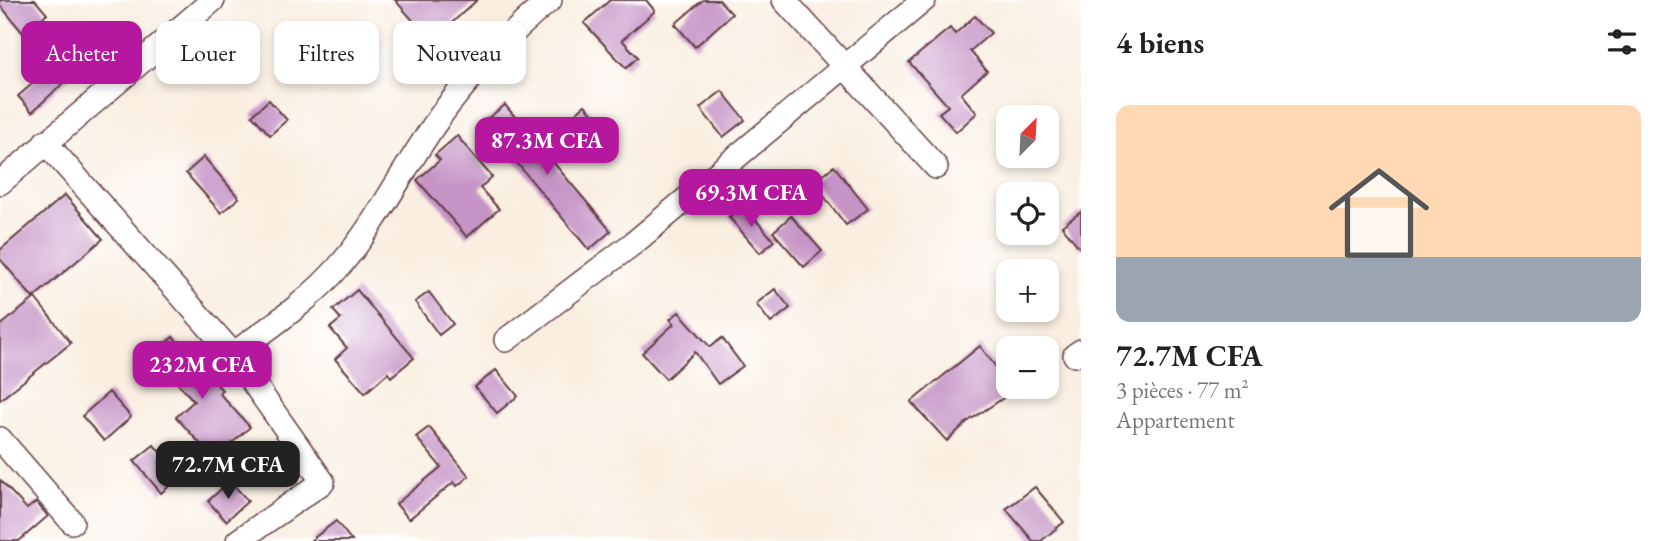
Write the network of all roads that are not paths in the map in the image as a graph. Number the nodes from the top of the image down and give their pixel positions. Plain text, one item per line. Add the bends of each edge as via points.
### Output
1 (213, 0) edge
2 (550, 0) edge
3 (784, 0) edge
4 (924, 0) edge
5 (843, 68) junction
6 (45, 142) junction
7 (936, 167) dead end
8 (0, 183) edge
9 (506, 340) dead end
10 (233, 354) junction
11 (0, 439) edge
12 (72, 522) dead end
13 (238, 541) edge

1 - 6 street
2 - 10 street via 516,28 449,104 343,262 298,307
3 - 5 street
4 - 5 street
5 - 7 street
5 - 9 street via 635,242
6 - 8 street
6 - 10 street
10 - 13 street via 323,482
11 - 12 street

